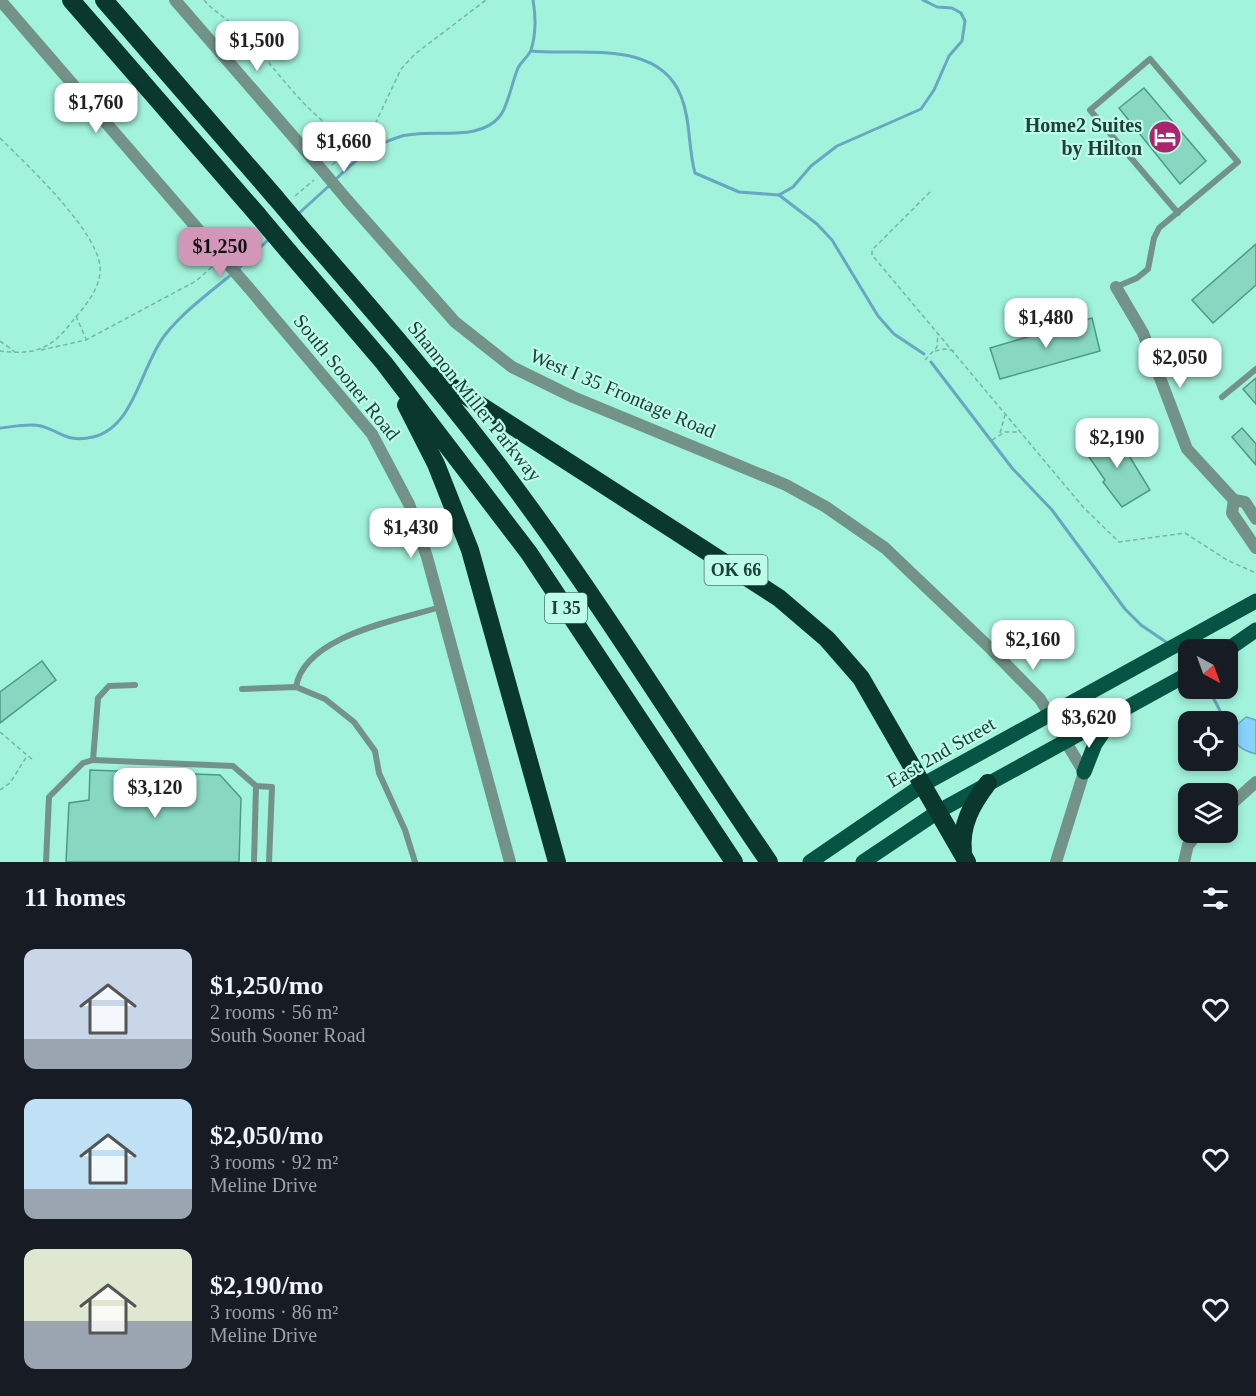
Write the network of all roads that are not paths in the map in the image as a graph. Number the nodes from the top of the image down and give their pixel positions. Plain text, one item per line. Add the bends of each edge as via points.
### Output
1 (0, 0) edge
2 (71, 0) edge
3 (104, 0) edge
4 (175, 0) edge
5 (1178, 213) junction
6 (1116, 287) joint
7 (384, 363) junction
8 (421, 367) junction
9 (1256, 369) edge
10 (1222, 397) dead end
11 (1234, 500) junction
12 (1256, 519) edge
13 (1256, 548) edge
14 (1256, 601) edge
15 (440, 607) junction
16 (1256, 630) edge
17 (1238, 642) edge
18 (1178, 680) edge
19 (135, 685) dead end
20 (296, 687) junction
21 (242, 689) dead end
22 (1117, 714) junction
23 (1051, 715) junction
24 (1067, 741) junction
25 (93, 760) junction
26 (1084, 772) junction
27 (1256, 782) edge
28 (988, 783) junction
29 (924, 784) junction
30 (256, 786) junction
31 (1238, 798) edge
32 (939, 811) junction
33 (1190, 843) edge
34 (814, 858) edge
35 (965, 859) edge
36 (46, 862) edge
37 (254, 862) edge
38 (269, 862) edge
39 (415, 862) edge
40 (510, 862) edge
41 (557, 862) edge
42 (734, 862) edge
43 (769, 862) edge
44 (863, 862) edge
45 (1056, 862) edge
46 (1184, 862) edge

1 - 15 street, South Sooner Road, bridge via 350,406 390,465 409,504
2 - 7 highway, I 35, bridge
3 - 8 highway, Shannon Miller Parkway / I 35, bridge
4 - 23 street, West I 35 Frontage Road, bridge via 432,299 482,346 542,384 744,465 858,527 909,569
5 - 5 lane via 1238,162 1150,59 1090,110
5 - 6 lane via 1159,228 1148,269
6 - 11 street via 1143,333 1187,449
7 - 41 highway via 436,464 470,550
7 - 42 highway, I 35 via 529,553
8 - 29 highway, OK 66 via 779,598 806,620 861,678
8 - 43 highway, Shannon Miller Parkway / I 35 via 575,570
9 - 10 lane
11 - 12 street via 1245,502
11 - 13 street via 1232,513
14 - 23 main road, East 2nd Street
15 - 20 lane via 331,644 307,664
15 - 40 street, South Sooner Road
16 - 17 main road
18 - 22 main road
19 - 25 lane via 109,686 100,694
20 - 21 lane
20 - 39 lane via 335,706 369,741
22 - 24 main road
22 - 26 main road via 1095,744
23 - 24 street, West I 35 Frontage Road
23 - 29 main road, East 2nd Street
24 - 26 street
24 - 28 main road
25 - 30 lane via 233,766
25 - 36 lane via 83,763 49,797
26 - 45 street
27 - 31 street
28 - 32 main road
28 - 35 highway via 968,814 962,842
29 - 32 highway, OK 66
29 - 34 main road, East 2nd Street
30 - 37 lane
30 - 38 lane via 272,787
32 - 35 highway
32 - 44 main road
33 - 46 street
37 - 38 lane

